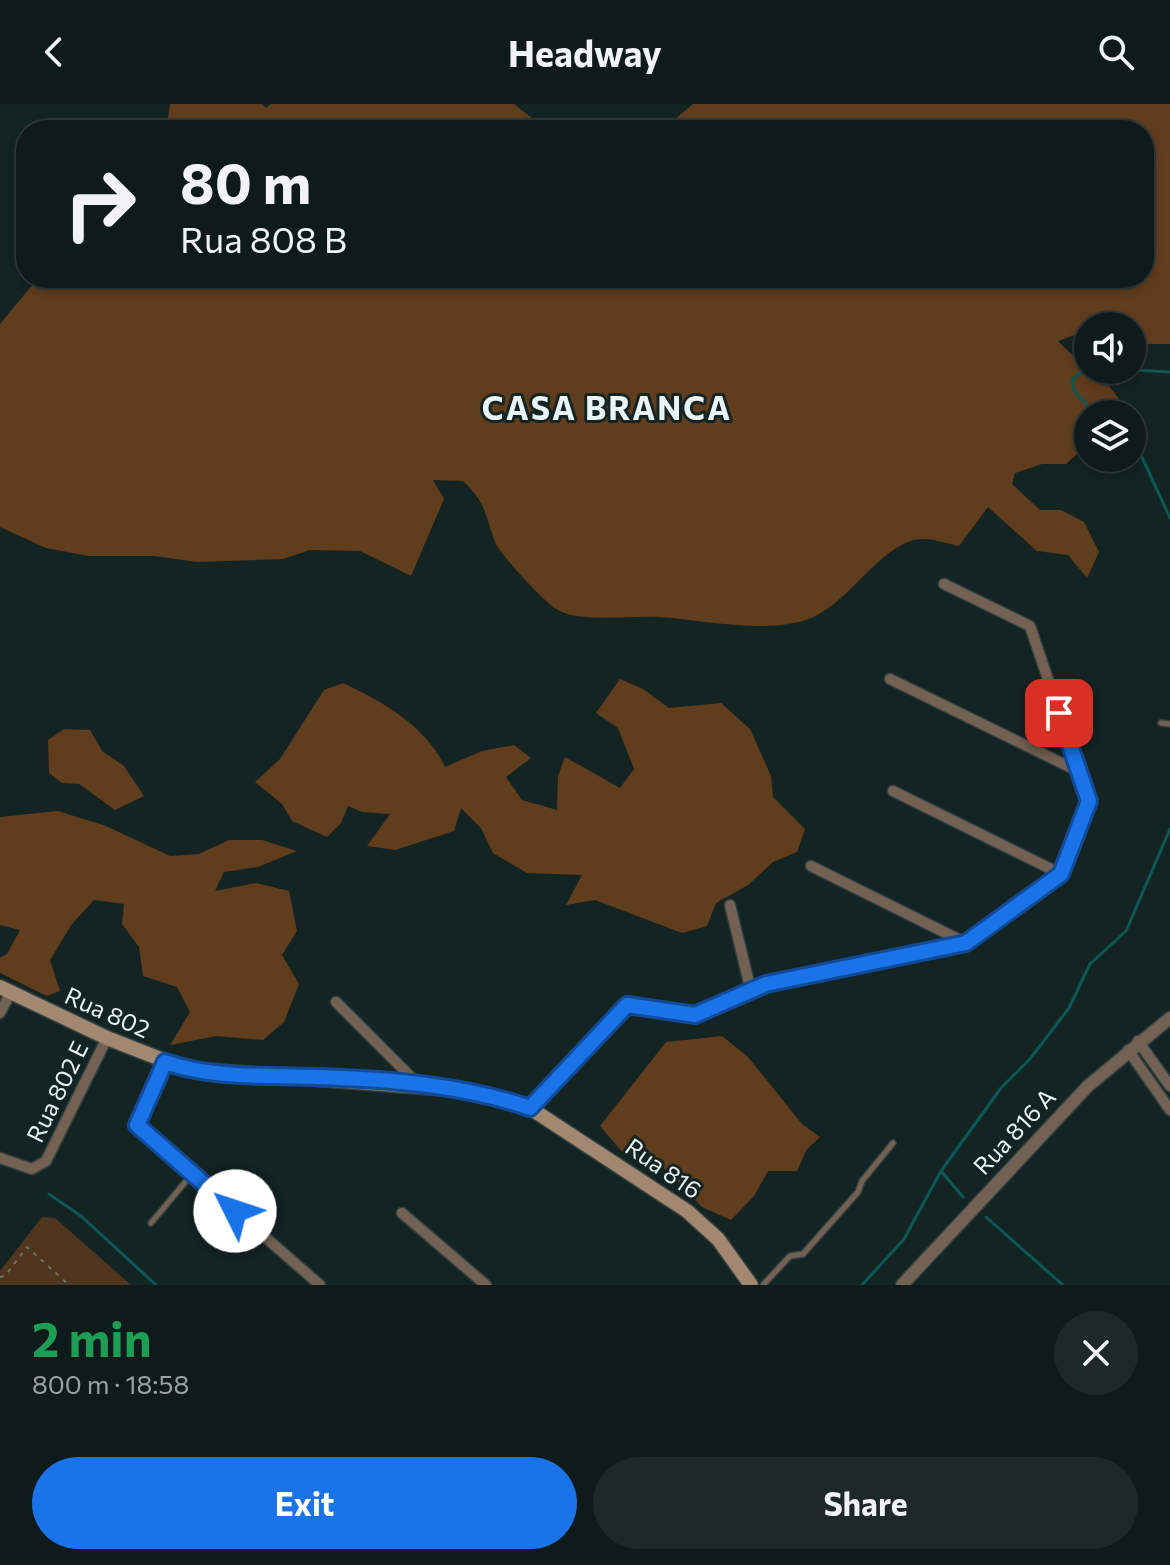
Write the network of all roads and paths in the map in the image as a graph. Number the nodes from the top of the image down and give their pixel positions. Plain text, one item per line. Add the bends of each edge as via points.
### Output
1 (944, 584) dead end
2 (890, 679) dead end
3 (1161, 723) dead end
4 (1170, 724) edge
5 (1078, 771) junction
6 (893, 791) dead end
7 (811, 866) dead end
8 (1061, 874) junction
9 (730, 905) dead end
10 (966, 943) junction
11 (5, 990) edge
12 (751, 991) junction
13 (336, 1002) dead end
14 (0, 1013) edge
15 (1170, 1018) edge
16 (107, 1038) junction
17 (1138, 1041) junction
18 (1128, 1050) junction
19 (165, 1062) junction
20 (420, 1086) junction
21 (1170, 1086) edge
22 (530, 1108) junction
23 (1170, 1110) edge
24 (893, 1143) dead end
25 (0, 1158) edge
26 (193, 1173) junction
27 (402, 1213) dead end
28 (151, 1223) dead end
29 (0, 1277) edge
30 (69, 1285) edge
31 (320, 1285) edge
32 (486, 1285) edge
33 (751, 1285) edge
34 (763, 1285) edge
35 (902, 1285) edge

1 - 5 street via 1030,626
2 - 5 street
3 - 4 lane
5 - 8 street via 1089,801
6 - 8 street
7 - 10 street
8 - 10 street
9 - 12 street
10 - 12 street
11 - 14 street
11 - 16 main road, Rua 802
12 - 22 street via 695,1015 627,1005
13 - 20 street
15 - 17 street, Rua 816 A
16 - 19 main road, Rua 802
16 - 25 street, Rua 802 E via 46,1161 32,1169
17 - 18 street, Rua 816 A
17 - 21 street
18 - 23 street
18 - 35 street, Rua 816 A
19 - 20 main road, Rua 802 via 210,1073
19 - 26 street via 137,1125
20 - 22 main road, Rua 802 via 486,1094
22 - 33 main road, Rua 816 via 687,1211 718,1239
24 - 34 lane via 803,1254 790,1256
26 - 28 lane
26 - 31 street
27 - 32 street
29 - 30 path via 27,1247

